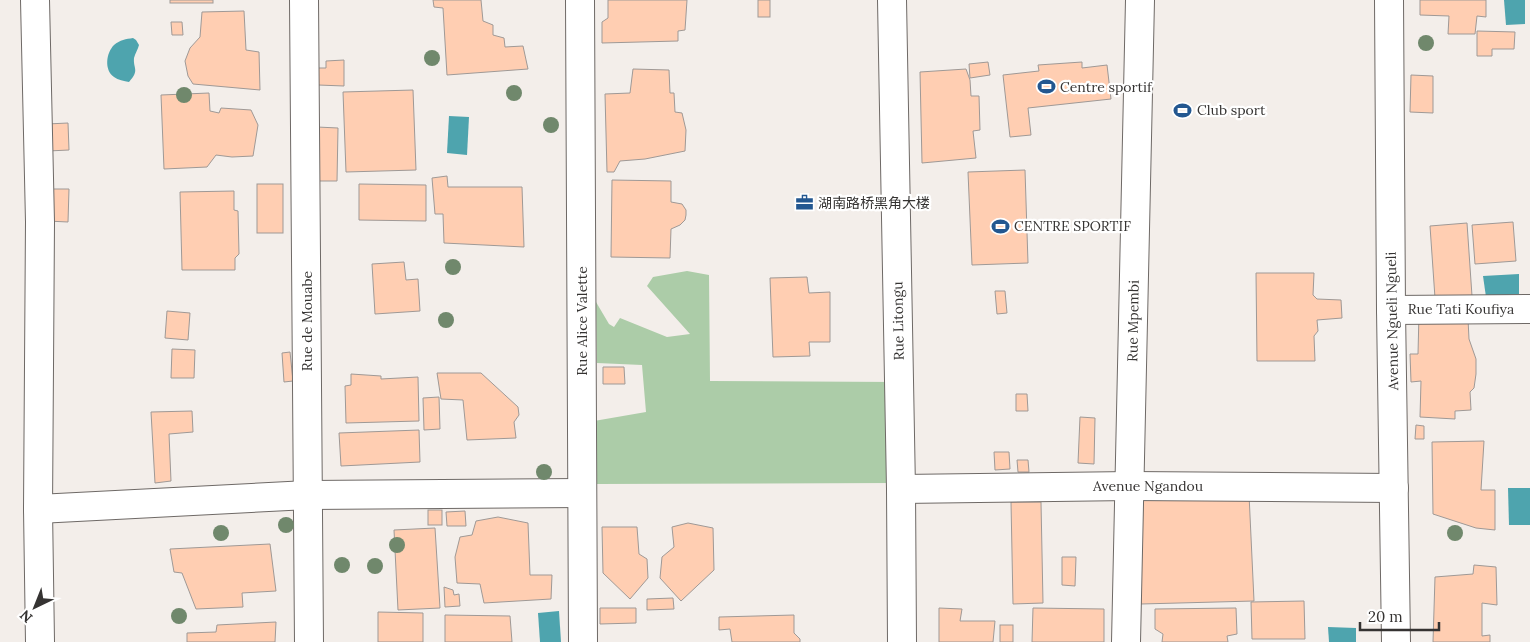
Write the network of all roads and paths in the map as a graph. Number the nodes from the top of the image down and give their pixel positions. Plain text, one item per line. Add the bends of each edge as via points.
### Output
1 (35, 0) edge
2 (304, 0) edge
3 (580, 0) edge
4 (892, 0) edge
5 (1140, 0) edge
6 (1389, 0) edge
7 (1530, 309) edge
8 (1391, 310) junction
9 (1130, 486) junction
10 (1394, 488) junction
11 (901, 489) junction
12 (582, 492) junction
13 (308, 495) junction
14 (38, 508) junction
15 (40, 642) edge
16 (309, 642) edge
17 (583, 642) edge
18 (902, 642) edge
19 (1126, 642) edge
20 (1396, 642) edge

1 - 14 street via 40,222
2 - 13 street, Rue de Mouabe
3 - 12 street, Rue Alice Valette
4 - 11 street, Rue Litongu
5 - 9 street, Rue Mpembi
6 - 8 street, Avenue Ngueli Ngueli
7 - 8 street, Rue Tati Koufiya
8 - 10 street, Avenue Ngueli Ngueli
9 - 10 street, Avenue Ngandou
9 - 11 street, Avenue Ngandou
9 - 19 street, Rue Mpembi
10 - 20 street, Avenue Ngueli Ngueli
11 - 18 street, Rue Litongu
12 - 13 street
12 - 17 street, Rue Alice Valette
13 - 14 street
13 - 16 street, Rue de Mouabe
14 - 15 street

